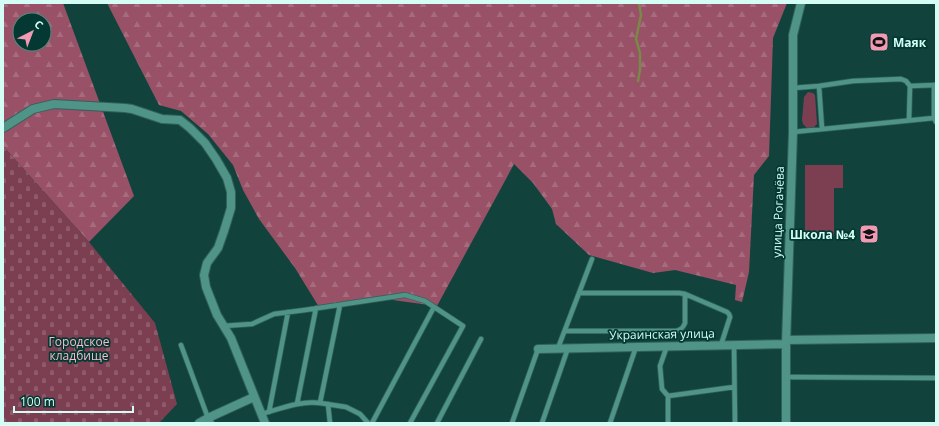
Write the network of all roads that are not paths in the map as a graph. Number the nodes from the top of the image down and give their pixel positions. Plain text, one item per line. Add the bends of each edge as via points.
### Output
1 (801, 3) edge
2 (935, 85) edge
3 (819, 86) junction
4 (910, 86) junction
5 (793, 88) junction
6 (909, 120) junction
7 (935, 120) edge
8 (3, 128) edge
9 (822, 129) junction
10 (793, 132) junction
11 (592, 259) dead end
12 (579, 293) junction
13 (685, 294) junction
14 (340, 305) junction
15 (434, 307) junction
16 (316, 308) junction
17 (288, 312) junction
18 (223, 326) junction
19 (565, 330) junction
20 (936, 338) edge
21 (481, 339) dead end
22 (786, 342) junction
23 (181, 345) dead end
24 (721, 345) junction
25 (734, 345) junction
26 (667, 346) junction
27 (636, 347) junction
28 (538, 348) joint
29 (558, 348) junction
30 (568, 348) junction
31 (786, 377) junction
32 (936, 378) edge
33 (734, 387) junction
34 (668, 396) junction
35 (254, 397) junction
36 (320, 403) junction
37 (297, 404) junction
38 (328, 404) junction
39 (265, 413) junction
40 (210, 420) edge
41 (199, 423) edge
42 (265, 423) edge
43 (330, 423) edge
44 (368, 423) edge
45 (372, 423) edge
46 (410, 423) edge
47 (437, 423) edge
48 (512, 423) edge
49 (542, 423) edge
50 (610, 423) edge
51 (668, 423) edge
52 (735, 423) edge
53 (786, 423) edge

1 - 5 street, улица Рогачёва via 793,35
2 - 4 lane
2 - 7 lane
3 - 4 lane via 853,81 901,79
3 - 5 lane
3 - 9 lane
4 - 6 lane
5 - 10 street, улица Рогачёва
6 - 7 lane
6 - 9 lane
8 - 18 street via 33,108 54,104 132,109 162,119 180,120 190,128 216,159 227,178 231,192 231,208 224,231 218,248 207,263 204,275 206,287
9 - 10 lane
10 - 22 street, улица Рогачёва
11 - 12 lane
12 - 13 lane
12 - 19 lane
13 - 19 lane via 685,323 676,331
13 - 24 lane via 729,314
14 - 15 lane via 405,296 425,301
14 - 16 lane
14 - 36 lane
15 - 45 lane
15 - 46 lane via 463,326
16 - 17 lane
16 - 37 lane
17 - 18 lane via 274,314 252,324
17 - 39 lane
18 - 35 street
19 - 29 lane
20 - 22 street, Украинская улица
21 - 47 lane
22 - 25 street, Украинская улица
22 - 31 street, улица Рогачёва
23 - 40 lane
24 - 25 street, Украинская улица
24 - 26 street, Украинская улица
25 - 33 lane
26 - 27 street, Украинская улица
26 - 34 lane via 660,366 662,389
27 - 30 street, Украинская улица
27 - 50 lane
28 - 29 street, Украинская улица
28 - 48 lane
29 - 30 street, Украинская улица
30 - 49 lane
31 - 32 lane
31 - 53 street, улица Рогачёва
33 - 34 lane
33 - 52 lane
34 - 51 lane
35 - 39 street
35 - 40 street
36 - 37 lane
36 - 38 lane
37 - 39 lane
38 - 43 lane
38 - 44 lane via 346,407 360,414
39 - 42 street
40 - 41 street

